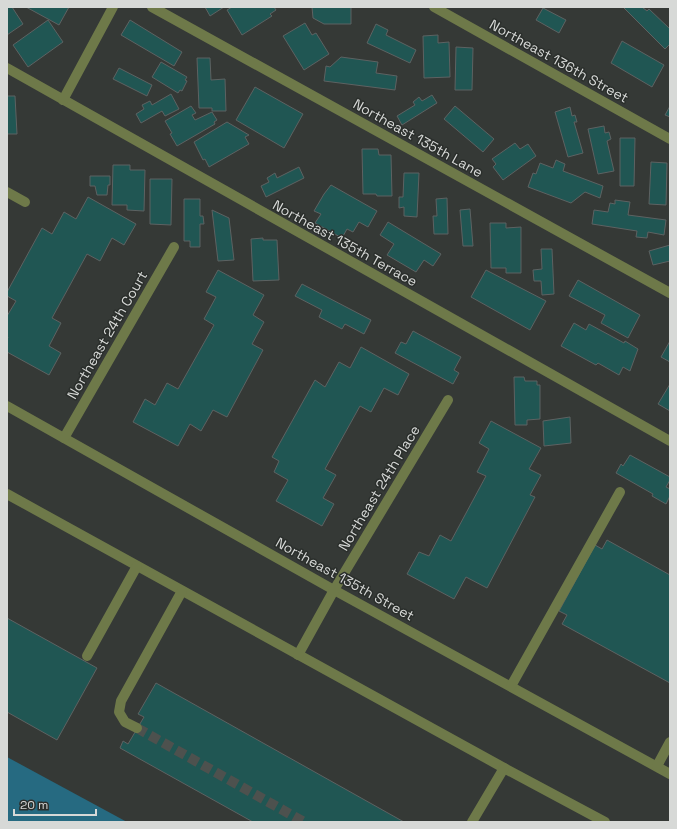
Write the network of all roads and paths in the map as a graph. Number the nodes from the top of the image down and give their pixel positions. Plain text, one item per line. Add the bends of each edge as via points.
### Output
1 (113, 7) edge
2 (152, 7) edge
3 (434, 7) edge
4 (7, 68) edge
5 (63, 100) junction
6 (670, 139) edge
7 (7, 192) edge
8 (25, 202) dead end
9 (174, 247) dead end
10 (670, 293) edge
11 (448, 400) dead end
12 (7, 406) edge
13 (64, 438) junction
14 (670, 442) edge
15 (620, 492) dead end
16 (7, 494) edge
17 (137, 566) junction
18 (334, 590) junction
19 (182, 591) junction
20 (298, 655) junction
21 (87, 656) dead end
22 (511, 686) junction
23 (137, 728) tunnel mouth
24 (670, 742) edge
25 (657, 766) junction
26 (504, 768) junction
27 (670, 774) edge
28 (472, 822) edge
29 (605, 822) edge

1 - 5 street
2 - 10 street, Northeast 135th Lane
3 - 6 street, Northeast 136th Street
4 - 5 street, Northeast 135th Terrace
5 - 14 street, Northeast 135th Terrace
7 - 8 street
9 - 13 street, Northeast 24th Court
11 - 18 street, Northeast 24th Place
12 - 13 street, Northeast 135th Street
13 - 18 street, Northeast 135th Street
15 - 22 street
16 - 17 street
17 - 19 street
17 - 21 street
18 - 20 street, Northeast 24th Place
18 - 22 street, Northeast 135th Street
19 - 20 street
19 - 23 street via 121,701 119,712 125,722
20 - 26 street
22 - 25 street, Northeast 135th Street
24 - 25 street
25 - 27 street, Northeast 135th Street
26 - 28 street
26 - 29 street

